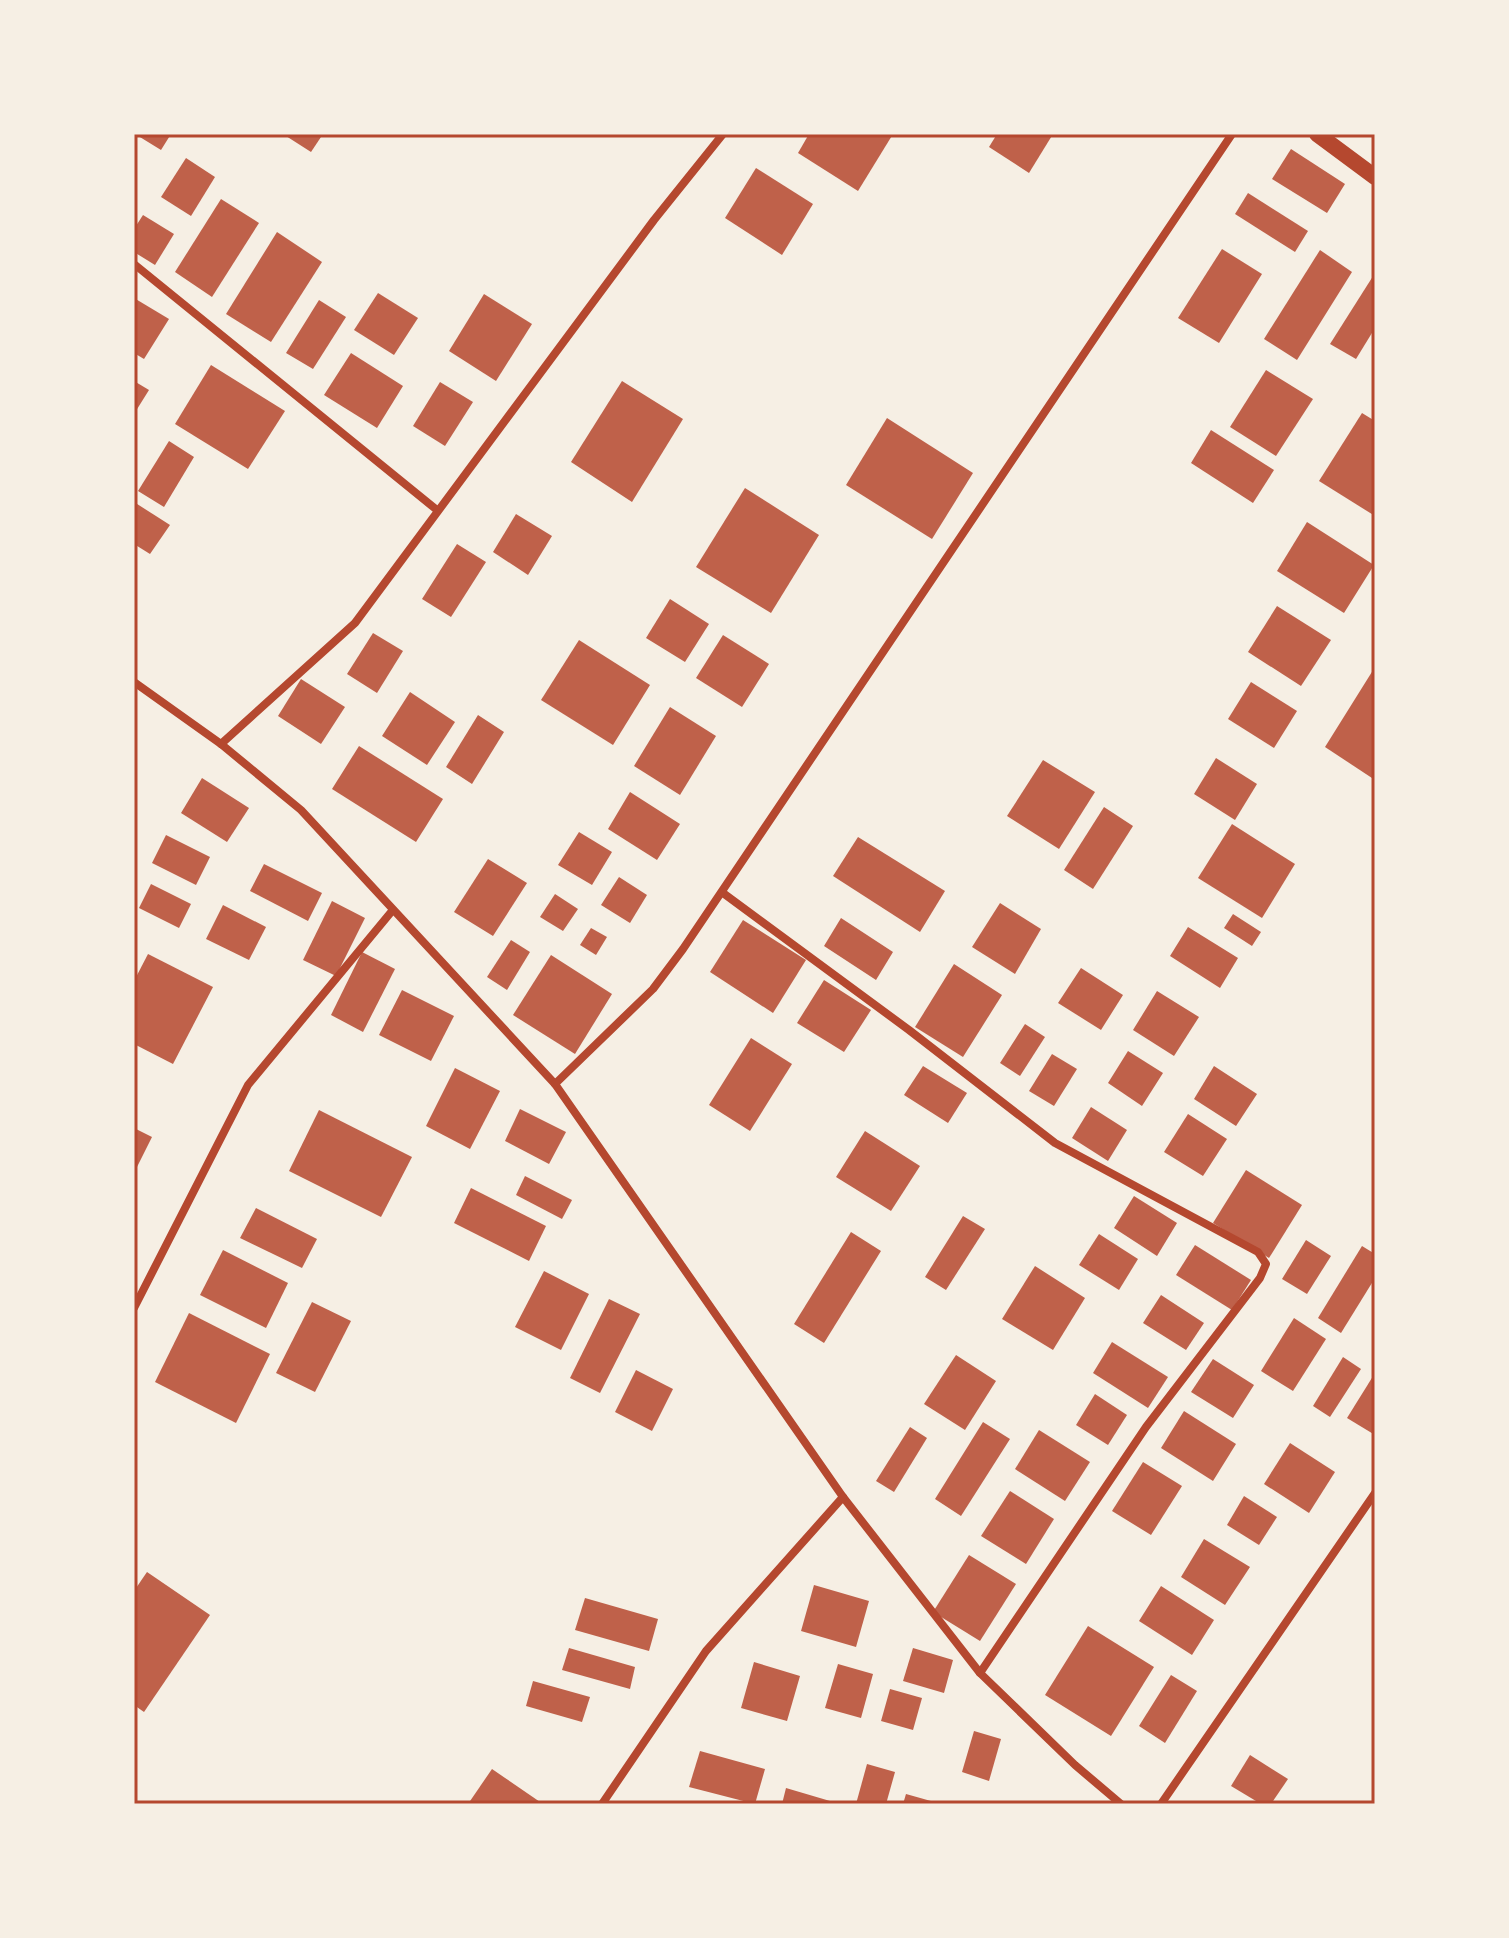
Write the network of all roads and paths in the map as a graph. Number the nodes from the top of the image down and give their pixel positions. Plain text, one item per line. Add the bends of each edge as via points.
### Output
1 (723, 134) edge
2 (1232, 134) edge
3 (1317, 134) edge
4 (1375, 177) edge
5 (134, 264) edge
6 (437, 510) junction
7 (134, 682) edge
8 (221, 744) junction
9 (723, 893) junction
10 (392, 911) junction
11 (555, 1084) junction
12 (134, 1308) edge
13 (1375, 1493) edge
14 (843, 1497) junction
15 (980, 1673) junction
16 (602, 1804) edge
17 (1121, 1804) edge
18 (1161, 1804) edge

1 - 6 street
2 - 9 street
3 - 4 main road
5 - 6 street
6 - 8 street via 355,623
7 - 8 street
8 - 10 street via 301,810
9 - 11 street via 653,989
9 - 15 street via 1055,1143 1258,1252 1266,1264 1146,1427
10 - 11 street
10 - 12 street via 248,1085
11 - 14 street
13 - 18 street
14 - 15 street
14 - 16 street via 706,1651
15 - 17 street

